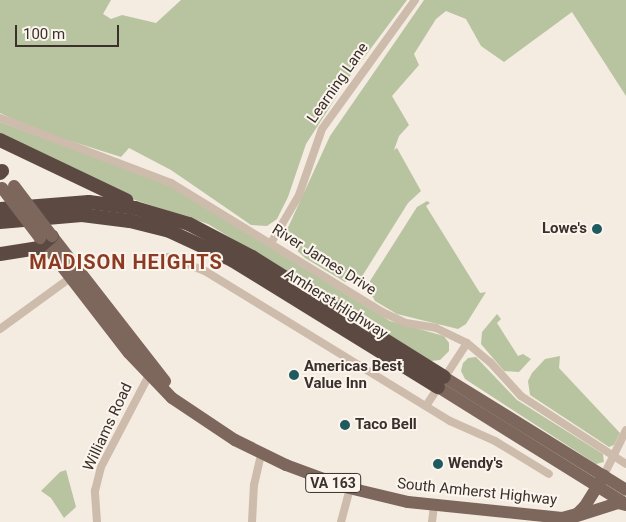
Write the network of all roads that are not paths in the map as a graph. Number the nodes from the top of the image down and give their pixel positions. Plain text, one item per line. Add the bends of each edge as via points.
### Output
1 (415, 0) edge
2 (0, 118) edge
3 (0, 140) edge
4 (3, 178) edge
5 (0, 209) edge
6 (164, 215) junction
7 (0, 222) edge
8 (46, 239) junction
9 (271, 243) junction
10 (0, 254) edge
11 (156, 258) dead end
12 (75, 274) junction
13 (0, 329) edge
14 (467, 342) junction
15 (149, 375) junction
16 (441, 382) junction
17 (426, 406) junction
18 (195, 414) junction
19 (626, 430) edge
20 (261, 454) junction
21 (613, 455) junction
22 (626, 464) edge
23 (549, 474) dead end
24 (601, 481) junction
25 (350, 489) junction
26 (626, 490) edge
27 (626, 505) edge
28 (434, 506) junction
29 (569, 517) junction
30 (97, 522) edge
31 (252, 522) edge
32 (341, 522) edge
33 (432, 522) edge

1 - 9 street, Learning Lane via 322,129 299,195
2 - 9 street, River James Drive via 171,183
3 - 6 highway via 96,189
4 - 8 main road, South Amherst Highway / VA 163, bridge
5 - 6 highway, Amherst Highway via 89,202
6 - 16 highway, Amherst Highway via 228,243
7 - 16 highway, Amherst Highway via 82,215 130,220 167,230 232,260
8 - 10 highway via 31,250
8 - 12 main road, South Amherst Highway / VA 163
9 - 14 street, River James Drive via 394,319 436,328
11 - 17 street via 170,258 205,271
12 - 13 street
12 - 15 main road, South Amherst Highway / VA 163
12 - 18 main road, South Amherst Highway / VA 163
14 - 16 street
14 - 21 street, River James Drive via 521,396
15 - 18 main road, South Amherst Highway / VA 163 via 172,398
15 - 30 street, Williams Road via 101,467 95,491
16 - 17 street
16 - 24 main road, Amherst Highway
17 - 23 street via 450,421 496,441
18 - 20 main road, South Amherst Highway / VA 163
19 - 21 street
20 - 25 main road, South Amherst Highway / VA 163
20 - 31 street via 254,485
21 - 22 street, River James Drive
21 - 24 street
24 - 26 main road, Amherst Highway
24 - 27 main road, Amherst Highway
24 - 29 main road, South Amherst Highway via 585,506
25 - 28 main road, South Amherst Highway / VA 163
25 - 32 street
27 - 29 main road via 618,503 579,518
28 - 29 main road, South Amherst Highway / VA 163
28 - 33 street

